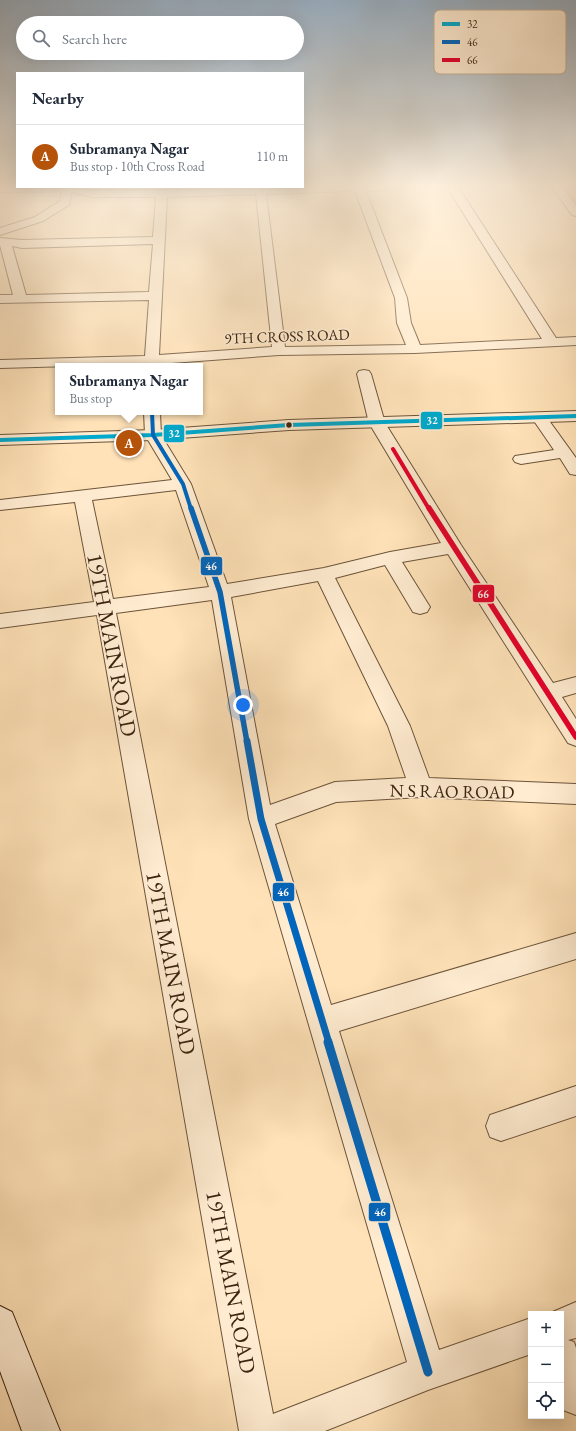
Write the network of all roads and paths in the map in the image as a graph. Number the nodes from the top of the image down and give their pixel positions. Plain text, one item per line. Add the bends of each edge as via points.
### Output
1 (7, 254) edge
2 (158, 254) edge
3 (268, 254) edge
4 (384, 254) edge
5 (494, 254) edge
6 (155, 296) junction
7 (20, 298) junction
8 (0, 299) edge
9 (576, 341) edge
10 (552, 343) junction
11 (415, 349) junction
12 (279, 351) junction
13 (150, 363) edge
14 (0, 364) edge
15 (55, 364) edge
16 (364, 374) dead end
17 (576, 416) edge
18 (540, 418) junction
19 (378, 423) junction
20 (153, 424) edge
21 (0, 440) edge
22 (564, 453) junction
23 (521, 459) dead end
24 (576, 470) edge
25 (182, 484) junction
26 (83, 496) junction
27 (0, 505) edge
28 (453, 547) junction
29 (390, 558) junction
30 (324, 574) junction
31 (220, 592) junction
32 (105, 607) junction
33 (420, 607) dead end
34 (0, 621) edge
35 (576, 685) edge
36 (548, 693) junction
37 (576, 737) edge
38 (421, 786) junction
39 (576, 794) edge
40 (261, 819) junction
41 (576, 946) edge
42 (322, 1022) junction
43 (576, 1101) edge
44 (501, 1126) dead end
45 (576, 1320) edge
46 (0, 1324) edge
47 (564, 1325) edge
48 (528, 1337) edge
49 (564, 1363) edge
50 (428, 1372) junction
51 (576, 1397) edge
52 (41, 1431) edge
53 (258, 1431) edge
54 (278, 1431) edge

1 - 7 street
2 - 6 street
3 - 12 street
4 - 11 street via 401,298 404,323
5 - 10 street
6 - 7 street
6 - 13 street
7 - 8 street
9 - 10 street, 9TH CROSS ROAD
10 - 11 street, 9TH CROSS ROAD
11 - 12 street, 9TH CROSS ROAD
12 - 13 street, 9TH CROSS ROAD
14 - 15 street, 9TH CROSS ROAD
16 - 19 street
17 - 18 street
18 - 19 street
18 - 22 street
19 - 20 street via 289,426
19 - 28 street
20 - 21 street
20 - 25 street
22 - 23 street
22 - 24 street
25 - 26 street
25 - 31 street
26 - 27 street
26 - 32 street, 19TH MAIN ROAD
28 - 29 street
28 - 36 street
29 - 30 street
29 - 33 street
30 - 31 street
30 - 38 street via 400,726
31 - 32 street
31 - 40 street
32 - 34 street
32 - 53 street, 19TH MAIN ROAD
35 - 36 street
36 - 37 street
38 - 39 street, N S RAO ROAD
38 - 40 street, N S RAO ROAD via 335,792
40 - 42 street
41 - 42 street
42 - 50 street
43 - 44 street
45 - 47 street
46 - 52 street
48 - 50 street
49 - 51 street
50 - 54 street

